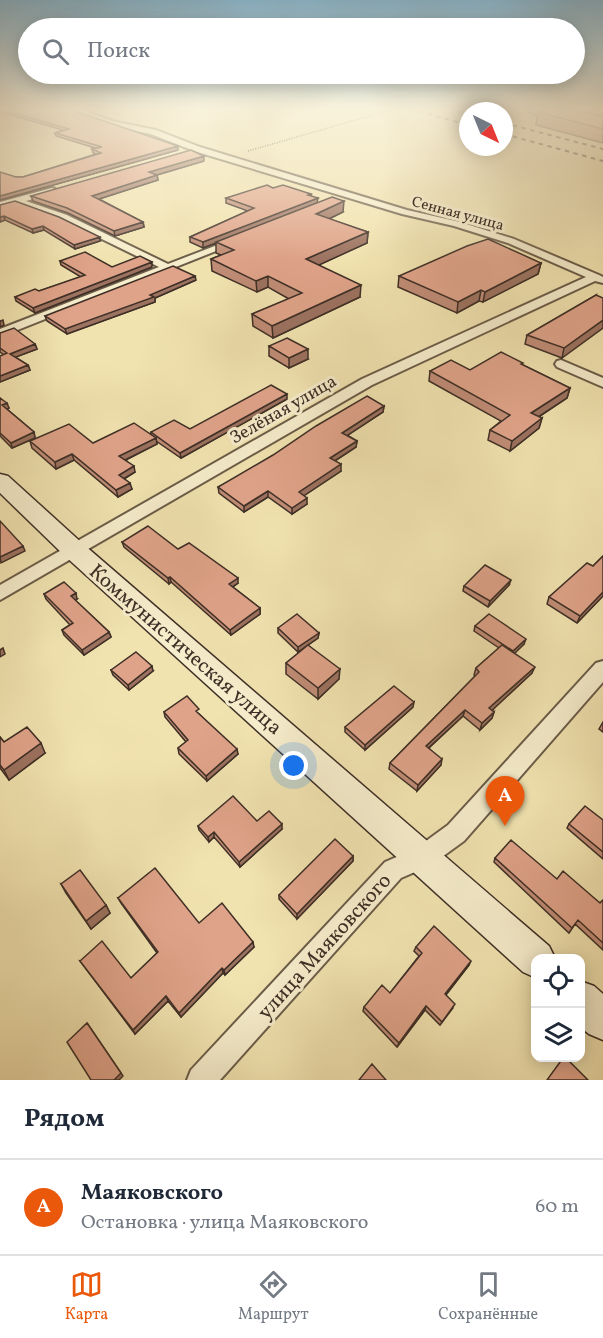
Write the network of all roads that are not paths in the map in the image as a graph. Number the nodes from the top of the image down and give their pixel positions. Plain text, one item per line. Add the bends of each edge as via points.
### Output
1 (232, 159) edge
2 (62, 188) edge
3 (0, 194) edge
4 (351, 195) junction
5 (17, 201) junction
6 (329, 203) edge
7 (0, 205) edge
8 (243, 238) edge
9 (168, 268) junction
10 (599, 279) edge
11 (0, 333) edge
12 (561, 364) dead end
13 (603, 383) edge
14 (0, 481) edge
15 (74, 550) junction
16 (0, 593) edge
17 (603, 669) edge
18 (423, 857) junction
19 (531, 954) edge
20 (585, 1004) edge
21 (603, 1020) edge
22 (201, 1080) edge

1 - 4 street, Сенная улица
2 - 5 street
3 - 5 street
4 - 6 street
4 - 10 street, Сенная улица via 511,241
5 - 7 street
5 - 9 street via 64,217
8 - 9 street
9 - 11 street
10 - 15 street, Зелёная улица via 367,382
12 - 13 street
14 - 15 street, Коммунистическая улица
15 - 16 street, Зелёная улица
15 - 18 street, Коммунистическая улица
17 - 18 street, улица Маяковского via 456,833
18 - 19 street, Коммунистическая улица
18 - 22 street, улица Маяковского via 393,870
20 - 21 street

